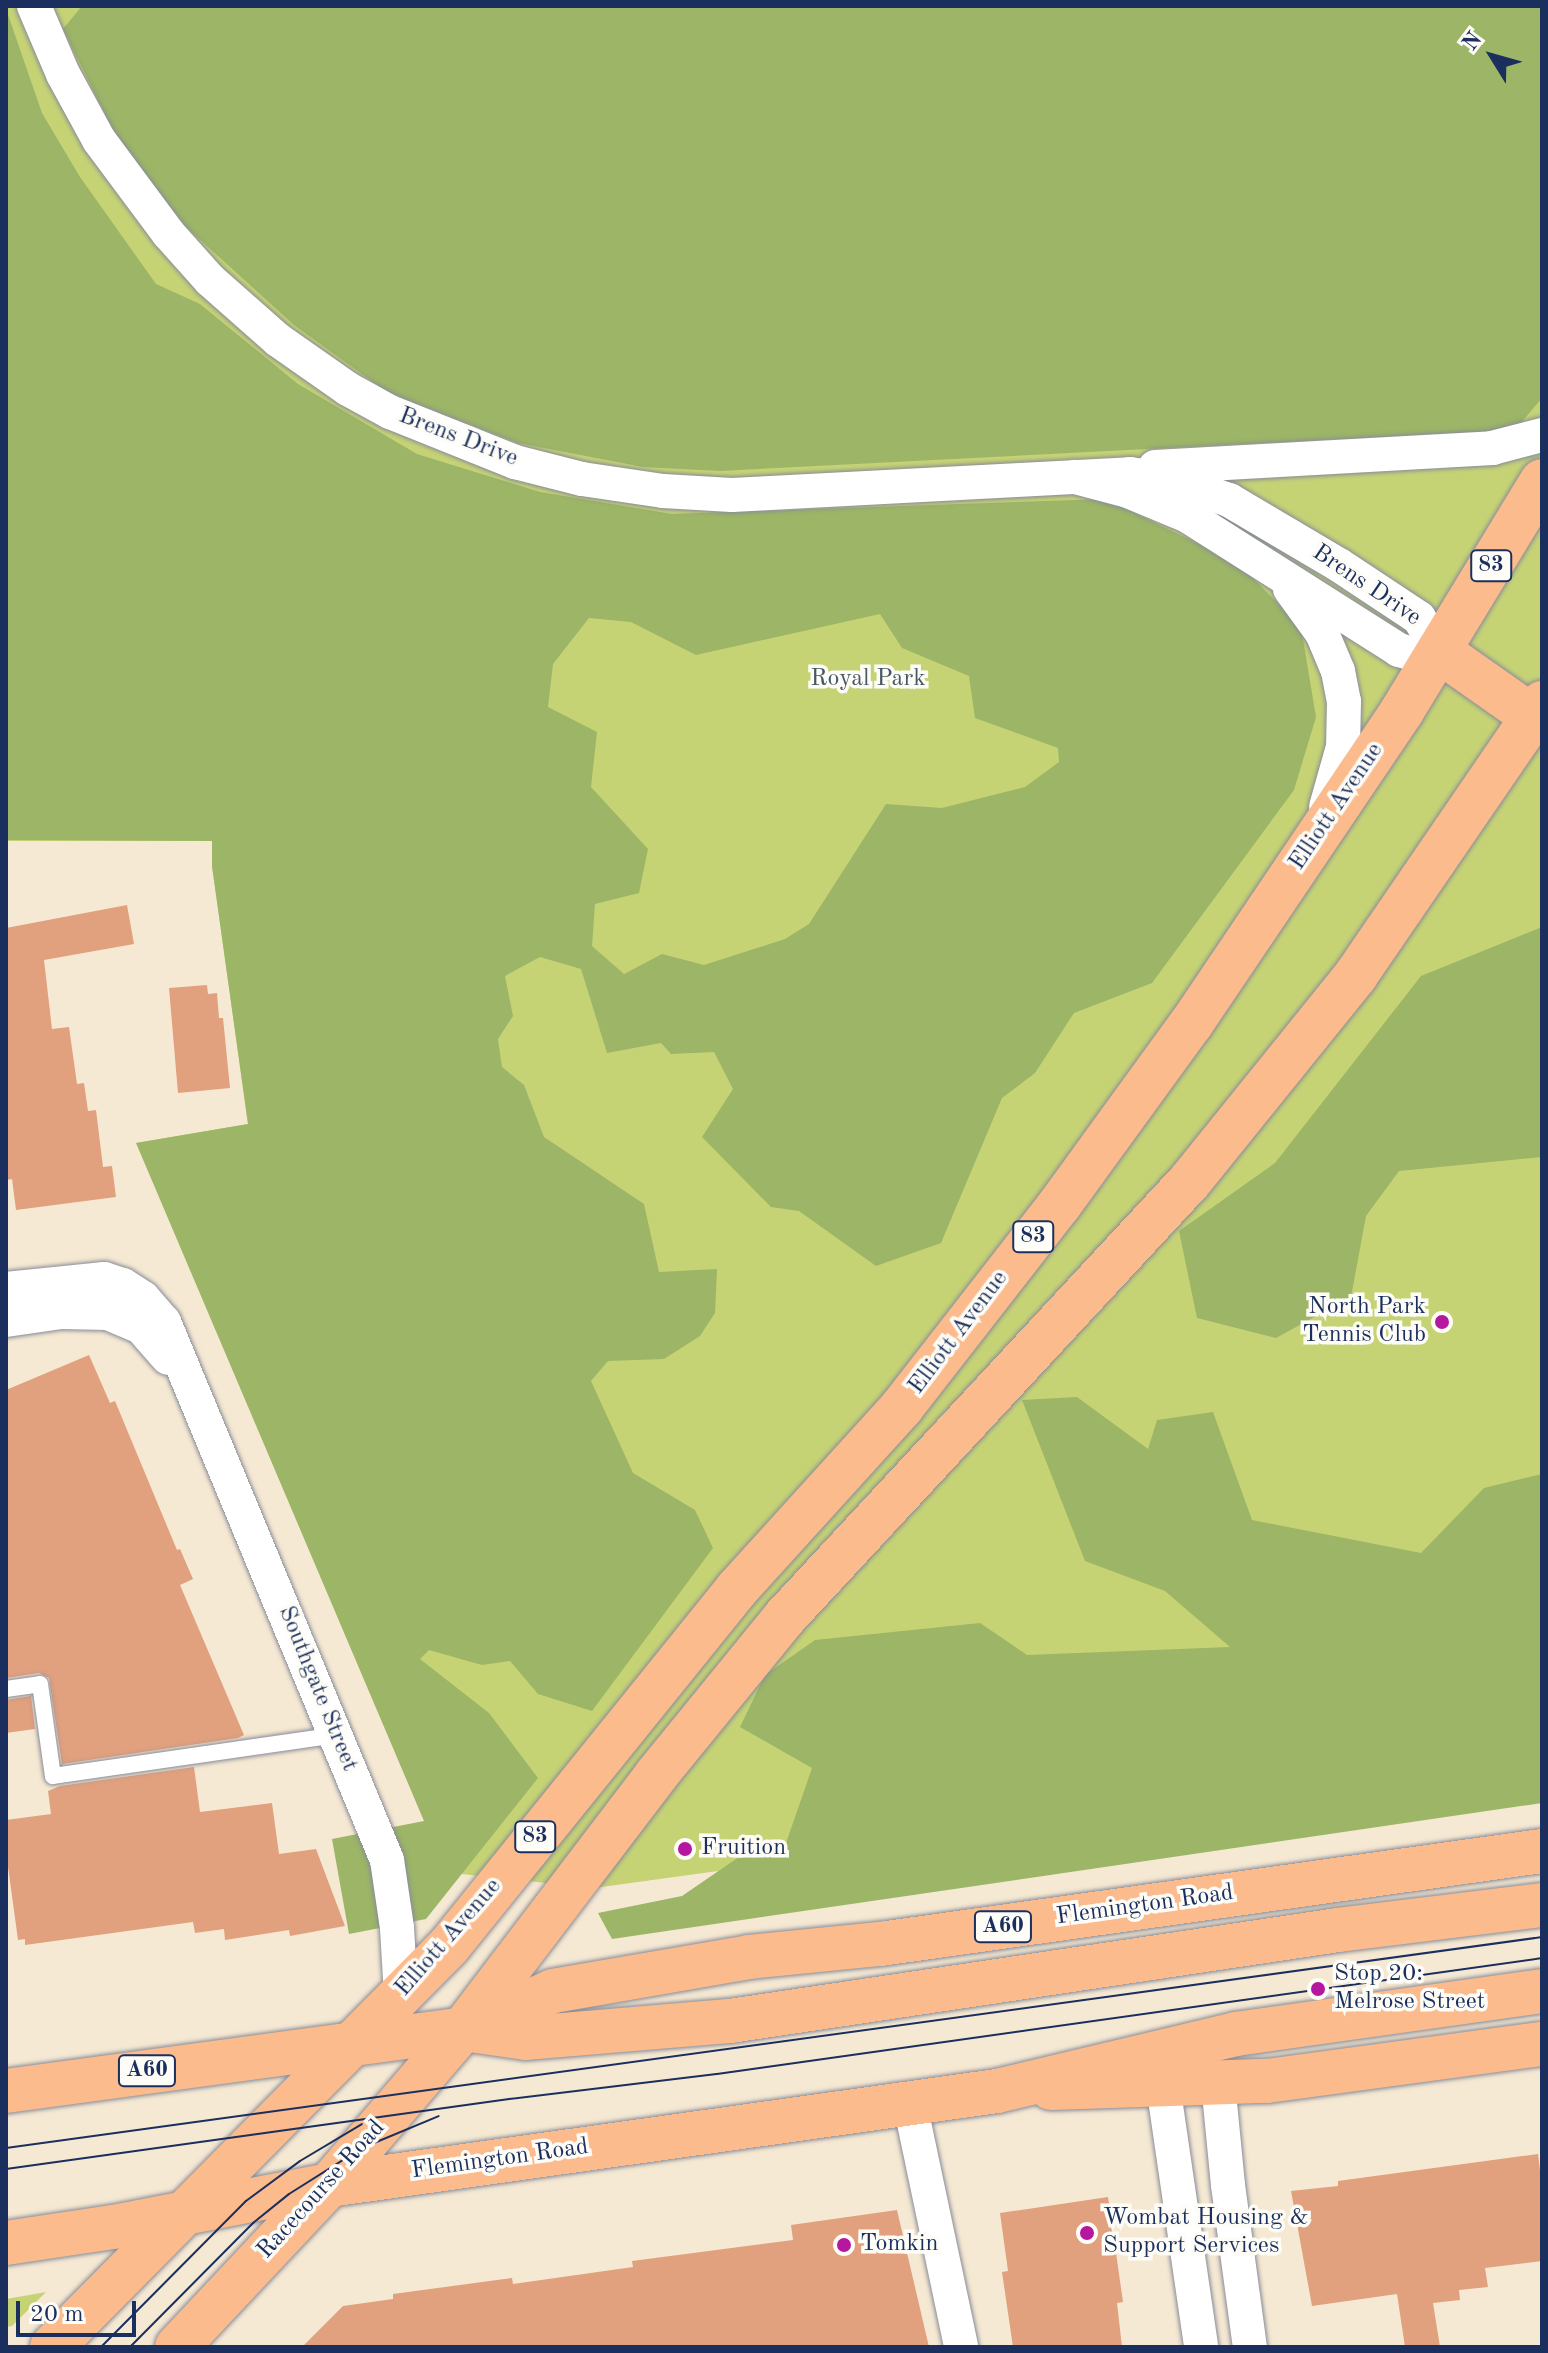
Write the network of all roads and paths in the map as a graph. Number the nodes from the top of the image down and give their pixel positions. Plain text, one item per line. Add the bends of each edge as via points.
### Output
1 (34, 6) edge
2 (1542, 435) edge
3 (1085, 477) junction
4 (1542, 481) edge
5 (1270, 568) junction
6 (1439, 651) junction
7 (1538, 710) edge
8 (1257, 925) junction
9 (6, 1289) edge
10 (148, 1319) junction
11 (6, 1320) edge
12 (6, 1689) edge
13 (337, 1735) junction
14 (1542, 1851) edge
15 (1542, 1905) edge
16 (1542, 1991) edge
17 (401, 1995) junction
18 (467, 2029) junction
19 (1542, 2044) edge
20 (351, 2045) junction
21 (1218, 2083) junction
22 (1163, 2085) junction
23 (6, 2091) edge
24 (997, 2091) junction
25 (910, 2104) junction
26 (329, 2185) junction
27 (184, 2213) junction
28 (6, 2243) edge
29 (52, 2347) edge
30 (177, 2347) edge
31 (961, 2347) edge
32 (1201, 2347) edge
33 (1250, 2347) edge

1 - 3 street, Brens Drive via 99,140 190,259 242,310 316,368 426,428 515,462 582,479 694,494
2 - 3 street via 1492,448 1194,464
3 - 5 street, Brens Drive via 1188,516
3 - 6 street, Brens Drive via 1163,478 1229,500 1408,610 1426,625
4 - 6 main road, Elliott Avenue / 83
5 - 6 street, Brens Drive via 1399,650
5 - 8 street via 1299,599 1329,649 1344,701 1345,730 1326,806
6 - 7 main road
6 - 8 main road, Elliott Avenue / 83
7 - 18 main road, 83 via 1356,975 1190,1181 777,1627 657,1774
8 - 17 main road, Elliott Avenue / 83 via 1060,1204 902,1407 737,1589 449,1946
9 - 10 street via 104,1279 123,1285
10 - 11 street via 95,1311
10 - 13 street, Southgate Street via 169,1331
12 - 13 lane via 40,1684 53,1776
13 - 17 street, Southgate Street via 390,1870
14 - 18 main road, Flemington Road / A60 via 880,1944 749,1957 553,1991
15 - 18 main road, Flemington Road / A60 via 1338,1930 730,2021 526,2038
16 - 24 main road, Flemington Road via 1236,2034
17 - 20 main road, Elliott Avenue / 83
18 - 20 main road, Flemington Road / A60
18 - 26 main road, Racecourse Road / 83
19 - 21 main road, Flemington Road
20 - 23 main road, Flemington Road / A60
20 - 27 main road, 83
21 - 22 main road, Flemington Road
21 - 33 street
22 - 24 main road, Flemington Road
22 - 32 street
24 - 25 main road, Flemington Road
25 - 26 main road, Flemington Road
25 - 31 street
26 - 27 main road, Flemington Road
26 - 30 main road, Racecourse Road / 83
27 - 28 main road, Flemington Road
27 - 29 main road, 83

